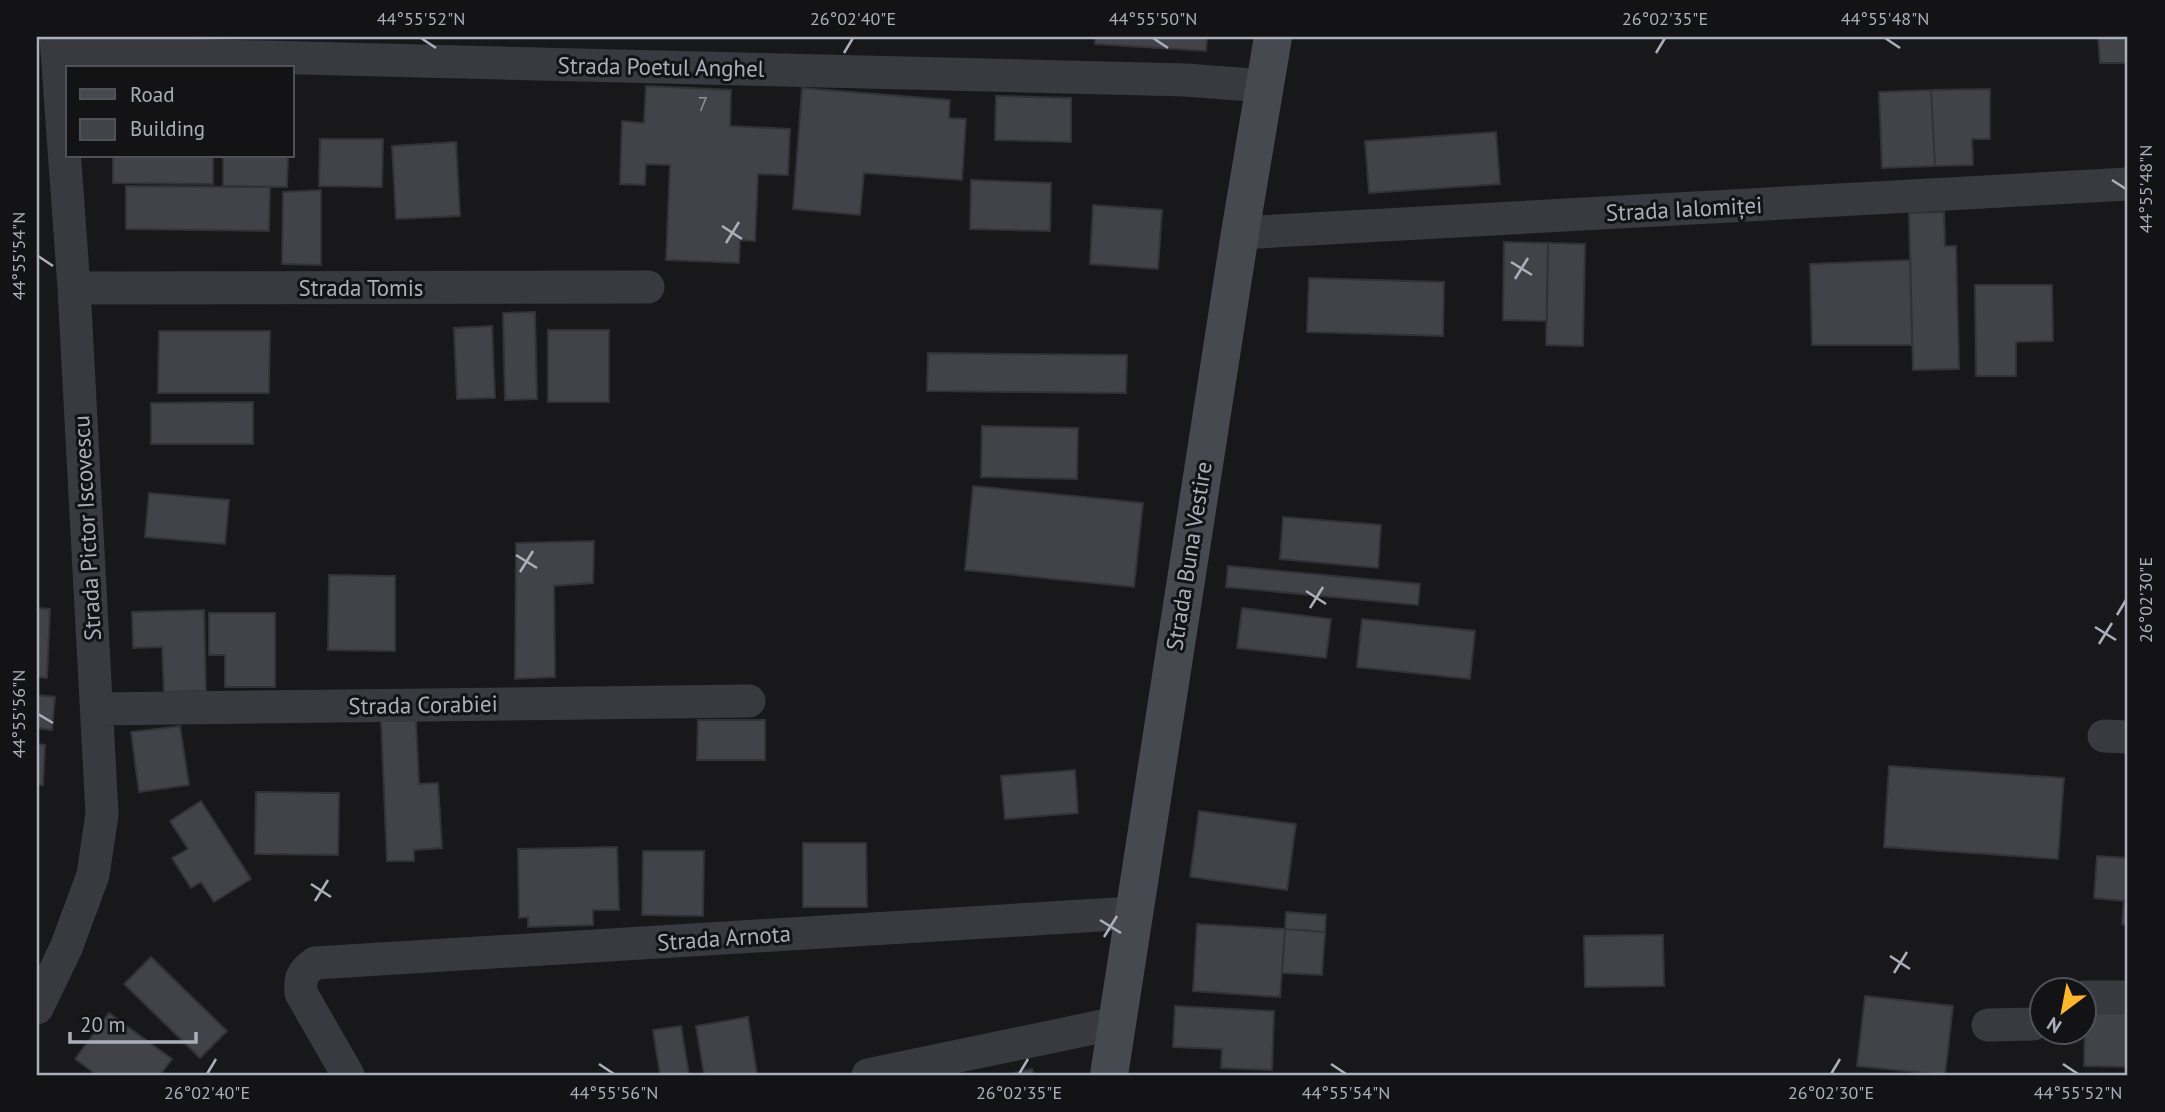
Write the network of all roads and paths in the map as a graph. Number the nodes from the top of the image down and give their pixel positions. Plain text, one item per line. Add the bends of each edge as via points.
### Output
1 (1273, 37) edge
2 (57, 44) edge
3 (1264, 86) junction
4 (2128, 184) edge
5 (1240, 233) junction
6 (648, 287) dead end
7 (74, 288) junction
8 (750, 701) dead end
9 (97, 709) junction
10 (1133, 913) junction
11 (2098, 997) edge
12 (2128, 997) edge
13 (37, 1007) edge
14 (1117, 1023) junction
15 (2028, 1024) edge
16 (1988, 1025) dead end
17 (348, 1075) edge
18 (868, 1075) edge
19 (1109, 1075) edge

1 - 3 street, Strada Buna Vestire
2 - 3 street, Strada Poetul Anghel
2 - 7 street, Strada Pictor Iscovescu
3 - 5 street, Strada Buna Vestire
4 - 5 street, Strada Ialomiței
5 - 10 street, Strada Buna Vestire
6 - 7 street, Strada Tomis
7 - 9 street, Strada Pictor Iscovescu
8 - 9 street, Strada Corabiei
9 - 13 street, Strada Pictor Iscovescu via 102,814 93,875 66,948
10 - 14 street, Strada Buna Vestire
10 - 17 street, Strada Arnota via 315,964 300,980 301,993
11 - 12 street
14 - 18 street
14 - 19 street, Strada Buna Vestire
15 - 16 street

